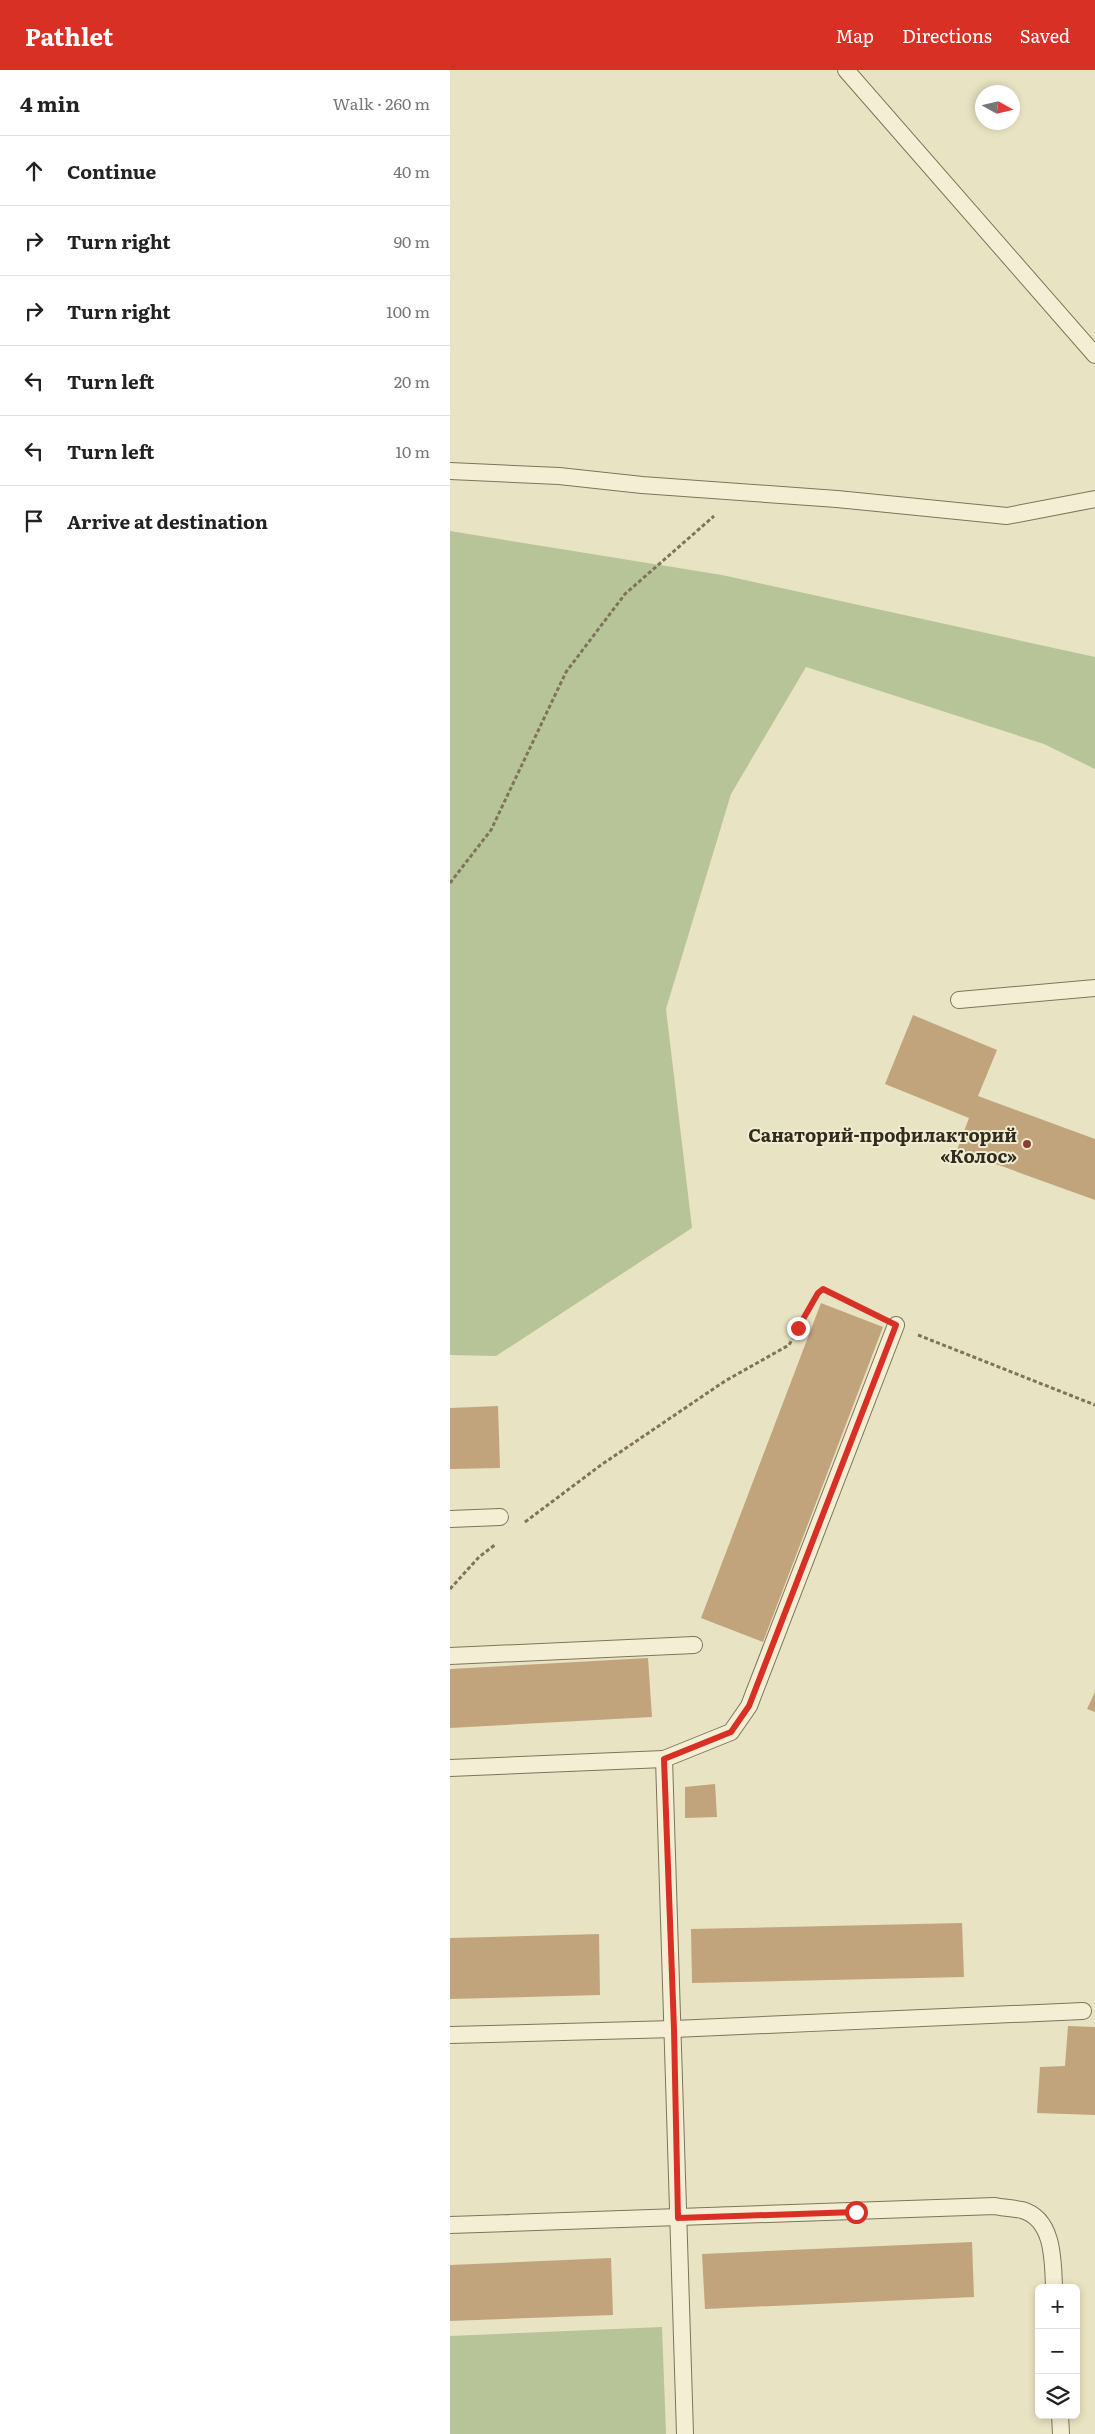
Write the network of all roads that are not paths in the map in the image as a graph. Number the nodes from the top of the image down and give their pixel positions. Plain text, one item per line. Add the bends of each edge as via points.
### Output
1 (846, 70) edge
2 (1095, 355) edge
3 (450, 471) edge
4 (1095, 499) edge
5 (1095, 988) edge
6 (960, 1000) dead end
7 (896, 1325) road end
8 (500, 1517) dead end
9 (450, 1518) edge
10 (694, 1644) dead end
11 (450, 1656) edge
12 (664, 1759) junction
13 (450, 1768) edge
14 (1083, 2011) dead end
15 (674, 2029) junction
16 (450, 2035) edge
17 (678, 2218) junction
18 (450, 2225) edge
19 (1054, 2284) edge
20 (1060, 2419) edge
21 (685, 2434) edge
22 (1061, 2434) edge

1 - 2 lane
3 - 4 lane via 559,476 1007,516
5 - 6 lane
7 - 12 lane via 749,1706 731,1732
8 - 9 lane
10 - 11 lane
12 - 13 lane
12 - 15 lane
14 - 15 lane
15 - 16 lane
15 - 17 lane
17 - 18 lane
17 - 19 lane via 994,2206 1023,2210 1039,2220 1048,2236
17 - 21 lane
20 - 22 lane

